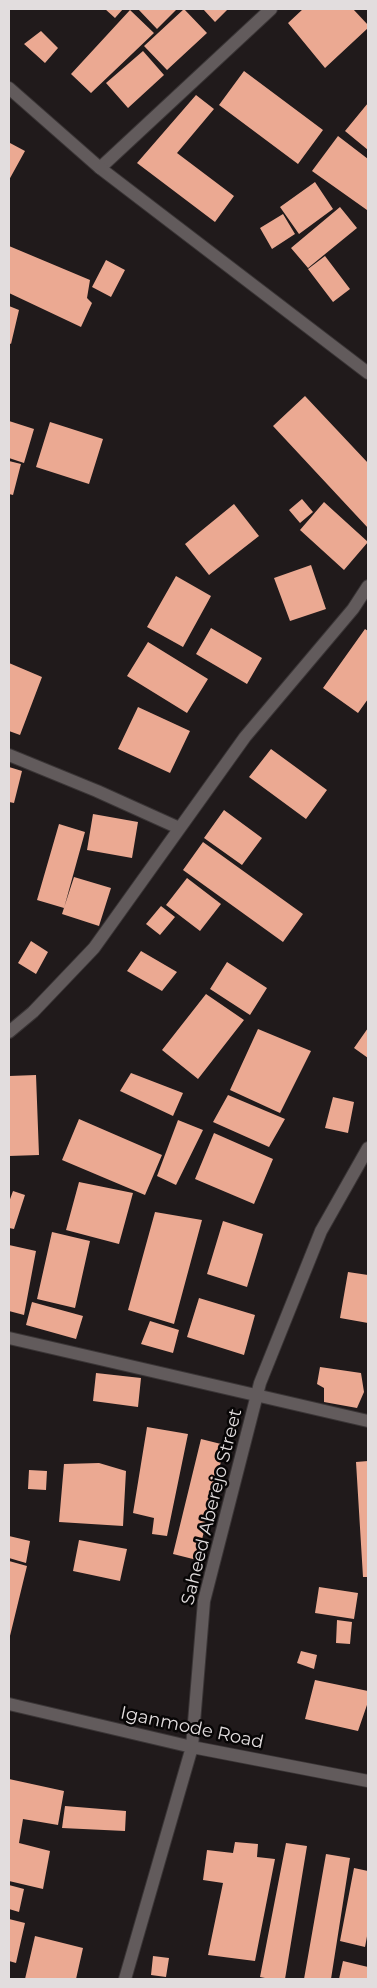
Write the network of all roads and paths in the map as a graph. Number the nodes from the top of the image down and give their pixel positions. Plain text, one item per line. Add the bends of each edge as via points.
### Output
1 (271, 9) edge
2 (9, 88) edge
3 (100, 168) junction
4 (368, 373) edge
5 (368, 586) edge
6 (9, 755) edge
7 (179, 828) junction
8 (9, 1032) edge
9 (368, 1148) edge
10 (9, 1338) edge
11 (258, 1395) junction
12 (368, 1422) edge
13 (9, 1704) edge
14 (192, 1748) junction
15 (368, 1782) edge
16 (125, 1979) edge

1 - 3 street
2 - 3 street
3 - 4 street
5 - 7 street via 354,608 245,737
6 - 7 street
7 - 8 street via 94,948 33,1012
9 - 11 street, Saheed Aberejo Street via 321,1231
10 - 11 street
11 - 12 street
11 - 14 street, Saheed Aberejo Street via 204,1601
13 - 14 street, Iganmode Road
14 - 15 street, Iganmode Road
14 - 16 street, Saheed Aberejo Street

